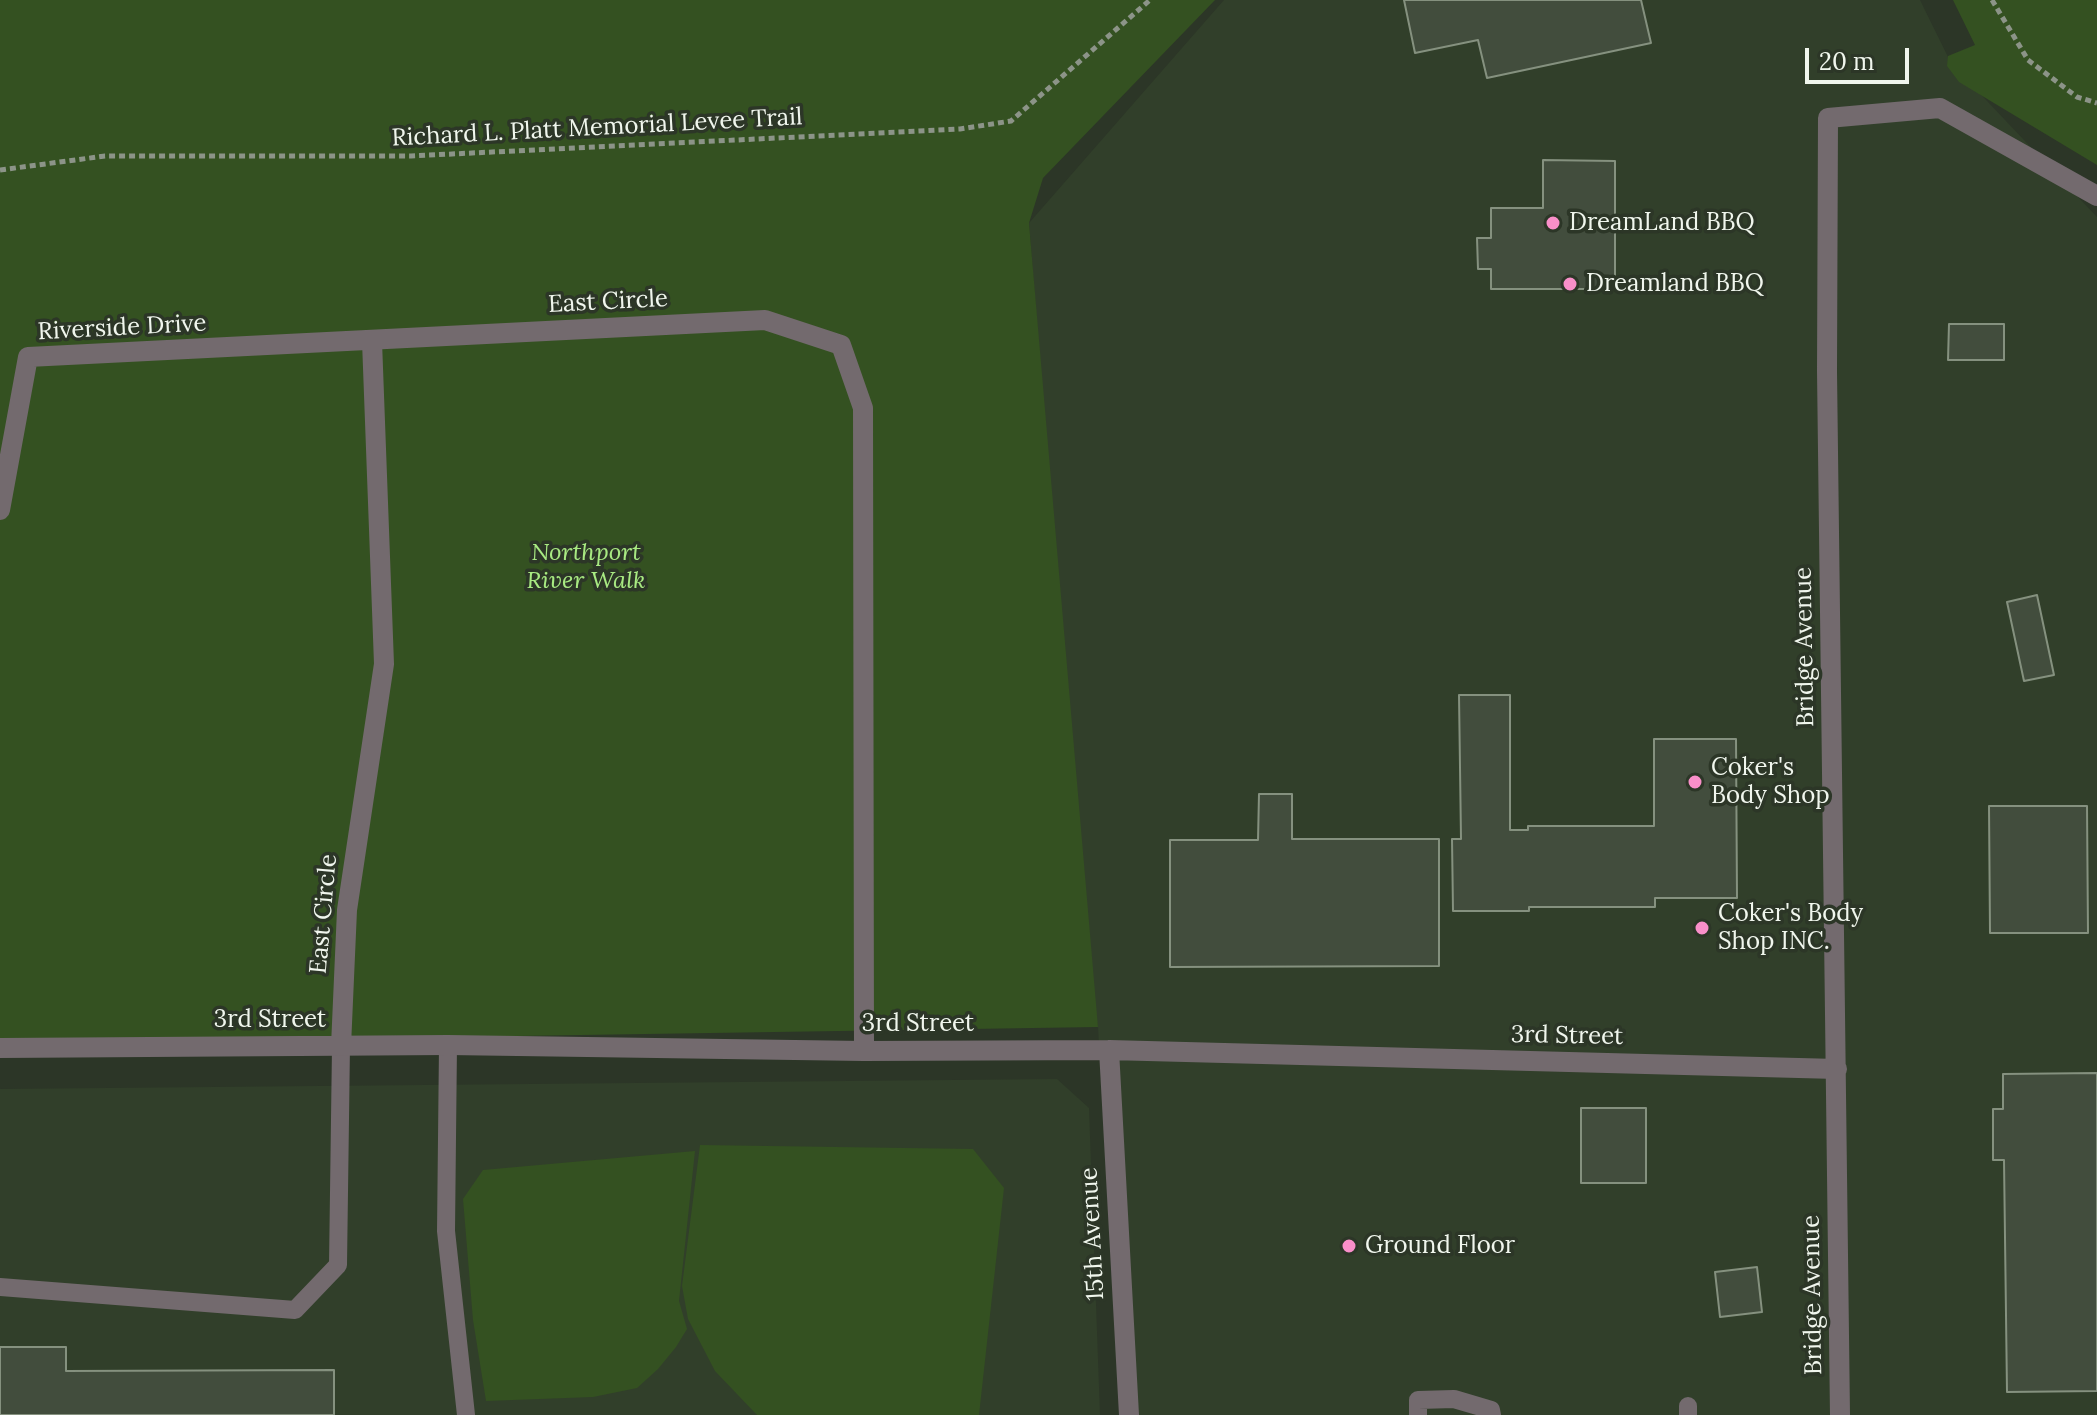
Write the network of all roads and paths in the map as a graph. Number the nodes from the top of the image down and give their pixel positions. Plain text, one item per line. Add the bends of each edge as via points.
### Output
1 (1150, 0) edge
2 (1992, 0) edge
3 (2097, 103) edge
4 (0, 170) edge
5 (2097, 196) edge
6 (372, 341) junction
7 (0, 510) edge
8 (448, 1045) junction
9 (341, 1046) junction
10 (0, 1048) edge
11 (1109, 1050) junction
12 (864, 1051) junction
13 (1837, 1069) junction
14 (0, 1287) edge
15 (466, 1415) edge
16 (1129, 1415) edge
17 (1418, 1415) edge
18 (1492, 1415) edge
19 (1840, 1415) edge

1 - 4 path, Richard L. Platt Memorial Levee Trail via 1011,121 960,129 411,156 105,156
2 - 3 path via 2028,60 2077,97
5 - 13 street, Bridge Avenue via 1940,108 1828,118
6 - 7 street, Riverside Drive via 28,357
6 - 9 street, East Circle via 384,664 347,910
6 - 12 street, East Circle via 765,320 841,345 863,408
8 - 9 street, 3rd Street
8 - 12 street, 3rd Street
8 - 15 lane via 446,1231
9 - 10 street, 3rd Street
9 - 14 lane via 338,1265 295,1310
11 - 12 street, 3rd Street
11 - 13 street, 3rd Street
11 - 16 street, 15th Avenue
13 - 19 street, Bridge Avenue
17 - 18 lane via 1418,1400 1454,1399 1491,1410

